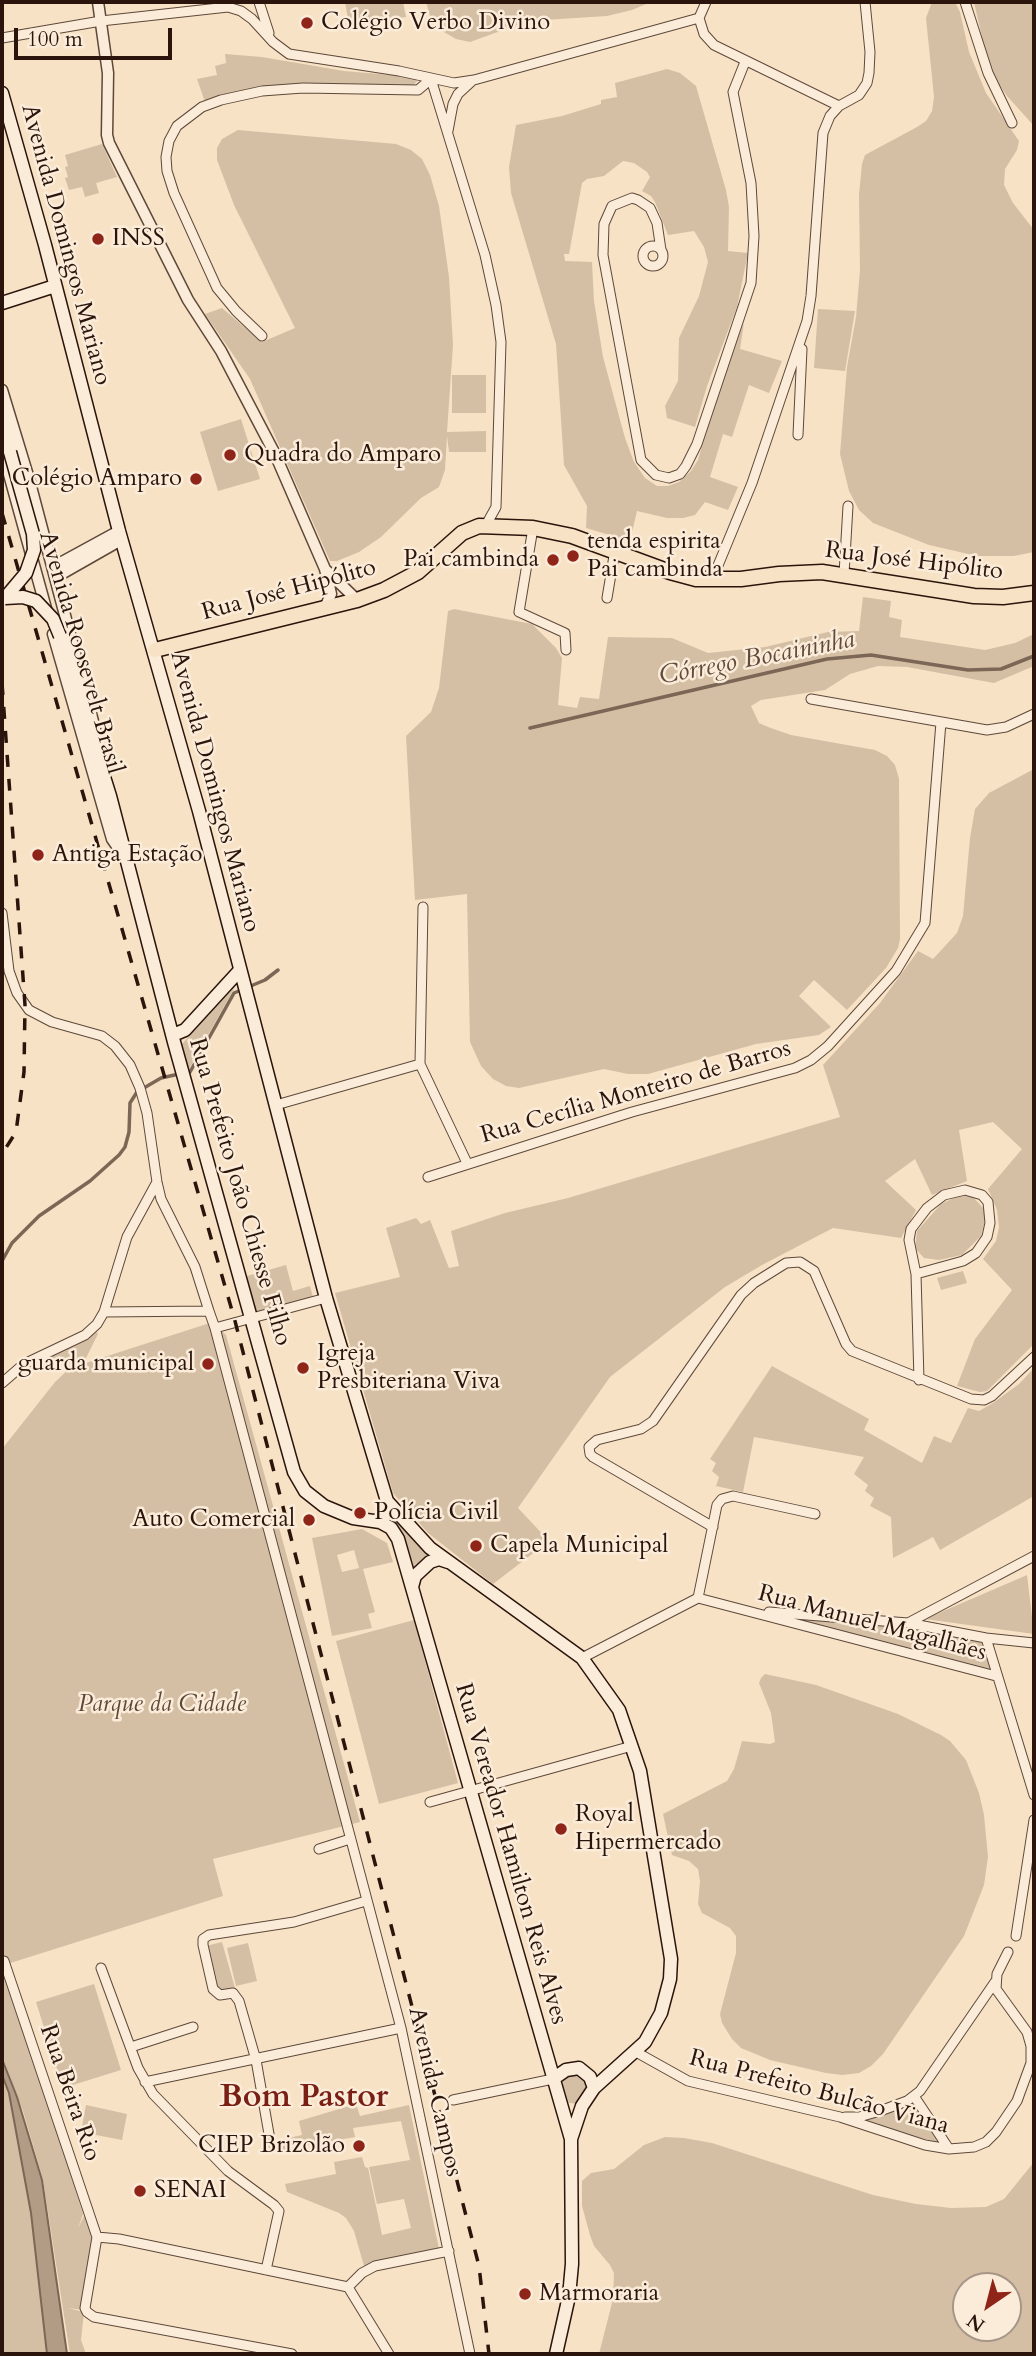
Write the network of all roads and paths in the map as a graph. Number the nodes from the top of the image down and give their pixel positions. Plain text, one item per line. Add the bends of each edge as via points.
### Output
1 (98, 2) edge
2 (259, 2) edge
3 (706, 2) edge
4 (865, 2) edge
5 (965, 2) edge
6 (232, 4) edge
7 (699, 18) junction
8 (101, 21) junction
9 (2, 38) edge
10 (273, 42) junction
11 (745, 62) junction
12 (431, 79) junction
13 (474, 80) junction
14 (2, 93) edge
15 (839, 106) junction
16 (1012, 123) dead end
17 (448, 136) junction
18 (661, 250) dead end
19 (54, 282) junction
20 (2, 294) edge
21 (2, 303) edge
22 (262, 336) dead end
23 (803, 337) junction
24 (2, 390) edge
25 (2, 417) edge
26 (798, 435) dead end
27 (6, 451) edge
28 (848, 506) dead end
29 (496, 507) junction
30 (486, 525) junction
31 (506, 525) junction
32 (533, 528) junction
33 (120, 536) junction
34 (615, 550) junction
35 (325, 569) junction
36 (54, 572) junction
37 (844, 574) junction
38 (712, 580) junction
39 (1034, 593) edge
40 (3, 598) edge
41 (607, 598) dead end
42 (357, 600) junction
43 (325, 608) junction
44 (155, 650) junction
45 (566, 650) dead end
46 (811, 699) dead end
47 (1034, 714) edge
48 (941, 722) junction
49 (110, 796) junction
50 (128, 862) junction
51 (423, 907) dead end
52 (2, 913) edge
53 (241, 974) junction
54 (173, 1035) junction
55 (420, 1064) junction
56 (276, 1105) junction
57 (467, 1163) junction
58 (428, 1177) dead end
59 (156, 1182) junction
60 (916, 1274) junction
61 (326, 1298) junction
62 (209, 1311) junction
63 (104, 1312) junction
64 (253, 1318) junction
65 (215, 1328) junction
66 (1034, 1357) edge
67 (919, 1380) junction
68 (2, 1383) edge
69 (387, 1501) junction
70 (815, 1514) dead end
71 (376, 1521) junction
72 (713, 1527) junction
73 (1034, 1556) edge
74 (452, 1564) junction
75 (411, 1585) junction
76 (698, 1598) junction
77 (746, 1611) junction
78 (908, 1623) junction
79 (986, 1638) junction
80 (1034, 1643) edge
81 (582, 1658) junction
82 (996, 1676) junction
83 (632, 1746) junction
84 (469, 1790) junction
85 (1034, 1795) edge
86 (430, 1802) dead end
87 (1034, 1819) edge
88 (350, 1839) junction
89 (319, 1849) dead end
90 (366, 1901) junction
91 (1016, 1936) dead end
92 (1009, 1952) dead end
93 (4, 1961) dead end
94 (101, 1968) dead end
95 (995, 1984) junction
96 (193, 2027) dead end
97 (401, 2028) junction
98 (131, 2047) junction
99 (636, 2052) junction
100 (256, 2060) junction
101 (553, 2079) junction
102 (145, 2082) junction
103 (594, 2088) junction
104 (915, 2096) junction
105 (453, 2100) dead end
106 (559, 2102) junction
107 (582, 2106) junction
108 (840, 2117) junction
109 (269, 2134) dead end
110 (571, 2139) junction
111 (949, 2149) junction
112 (97, 2237) junction
113 (449, 2251) junction
114 (266, 2270) junction
115 (348, 2287) junction
116 (292, 2354) edge
117 (389, 2354) edge
118 (470, 2354) edge
119 (555, 2354) edge

1 - 8 street
2 - 10 street
3 - 7 street
4 - 15 street via 870,73 859,95
5 - 16 street via 988,73
6 - 8 street
6 - 10 street
7 - 11 street via 714,46
7 - 13 street
8 - 9 street
8 - 35 street via 111,148 188,300 257,417
10 - 12 street via 296,57
11 - 15 street
11 - 18 street via 733,92 751,183 751,283 697,444 680,474 669,478 656,475 641,460 603,256 604,224 612,206 632,198 650,208
12 - 13 street via 447,83
12 - 17 street
12 - 22 street via 418,90 262,91 202,107 177,126 166,157 174,193 217,288
13 - 17 street via 453,104
14 - 19 main road, Avenida Domingos Mariano
15 - 23 street via 823,133 811,296
17 - 29 street via 485,255 501,342
19 - 20 main road
19 - 21 main road
19 - 33 main road, Avenida Domingos Mariano
23 - 26 street
23 - 38 street
24 - 36 street, Rua Prefeito João Chiesse Filho
25 - 27 main road
27 - 40 main road, bridge via 34,550 26,573
27 - 50 street, Avenida Roosevelt Brasil via 108,827
28 - 37 street
29 - 30 street
29 - 31 street
30 - 31 main road, Rua José Hipólito
30 - 42 main road, Rua José Hipólito via 462,533 403,582
31 - 32 main road, Rua José Hipólito
32 - 34 main road, Rua José Hipólito
32 - 45 street via 519,612 565,633
33 - 36 street
33 - 44 main road, Avenida Domingos Mariano
34 - 38 main road, Rua José Hipólito via 686,578
34 - 41 street
35 - 42 street
35 - 43 street via 331,594
36 - 49 street, Rua Prefeito João Chiesse Filho
37 - 38 main road, Rua José Hipólito via 799,572
37 - 39 main road, Rua José Hipólito via 982,597
40 - 49 main road, Rua Prefeito João Chiesse Filho, bridge via 36,601 53,619
42 - 43 main road, Rua José Hipólito
43 - 44 main road, Rua José Hipólito
44 - 53 main road, Avenida Domingos Mariano
46 - 48 street
47 - 48 street via 992,730
48 - 57 street, Rua Cecília Monteiro de Barros via 925,923 900,966 845,1029 803,1065
49 - 50 main road, Rua Prefeito João Chiesse Filho
50 - 54 main road, Rua Prefeito João Chiesse Filho
51 - 55 street
52 - 59 street, Avenida Campos via 9,971 29,1010 52,1022 102,1036 130,1065 141,1088
53 - 54 main road via 185,1030
53 - 56 main road, Avenida Domingos Mariano
54 - 64 main road, Rua Prefeito João Chiesse Filho
55 - 56 street
55 - 57 street, Rua Cecília Monteiro de Barros
56 - 61 main road, Avenida Domingos Mariano
57 - 58 street, Rua Cecília Monteiro de Barros
59 - 62 street, Avenida Campos via 195,1267
59 - 63 street via 127,1237
60 - 60 street via 909,1240 919,1216 950,1192 982,1195 991,1217 984,1243 972,1257
60 - 67 street
61 - 64 street
61 - 69 main road, Avenida Domingos Mariano
62 - 63 street
62 - 65 street, Avenida Campos
63 - 68 street via 85,1335 42,1353
64 - 65 street
64 - 71 main road, Rua Prefeito João Chiesse Filho via 301,1485 331,1510
65 - 88 street, Avenida Campos
66 - 67 street via 984,1400
67 - 72 street via 848,1348 817,1275 808,1266 789,1262 754,1283 653,1420 641,1429 597,1440 589,1447 593,1457
69 - 71 main road via 386,1514
69 - 74 main road via 421,1539
70 - 72 street via 730,1496 718,1503
71 - 75 main road via 396,1535
72 - 76 street
73 - 78 street
74 - 75 main road via 439,1559 430,1562
74 - 81 main road
75 - 84 main road, Rua Vereador Hamilton Reis Alves
76 - 77 street, Rua Manuel Magalhães
76 - 81 street
77 - 78 street
77 - 82 street, Rua Manuel Magalhães
78 - 79 street
79 - 80 street
79 - 82 street
81 - 83 main road via 619,1710
82 - 85 street, Rua Manuel Magalhães
83 - 84 street
83 - 99 main road via 640,1770 671,1959 661,2013
84 - 86 street
84 - 101 main road, Rua Vereador Hamilton Reis Alves
87 - 91 street
88 - 89 street
88 - 90 street, Avenida Campos
90 - 97 street, Avenida Campos
90 - 100 street via 294,1922 209,1935 202,1942 213,1989 218,1995 233,1993 237,1997
92 - 95 street
93 - 112 street, Rua Beira Rio
94 - 98 street
95 - 104 street
95 - 111 street, Rua Prefeito Bulcão Viana via 1027,2032 1031,2063 1017,2101 996,2132 980,2145
96 - 98 street
97 - 100 street
97 - 113 street, Avenida Campos
98 - 102 street
99 - 103 main road
99 - 108 street, Rua Prefeito Bulcão Viana via 688,2081
100 - 102 street
100 - 109 street
101 - 103 main road via 579,2068
101 - 105 street
101 - 106 main road, Rua Vereador Hamilton Reis Alves
102 - 114 street via 228,2171 277,2208
103 - 107 main road
104 - 108 street via 869,2115
104 - 111 street
106 - 107 main road
106 - 110 main road, Rua Vereador Hamilton Reis Alves
107 - 110 main road
108 - 111 street, Rua Prefeito Bulcão Viana
110 - 119 main road via 572,2264
112 - 114 street
112 - 116 street via 85,2308 94,2317
113 - 115 street via 375,2266
113 - 118 street, Avenida Campos
114 - 115 street
115 - 117 street

